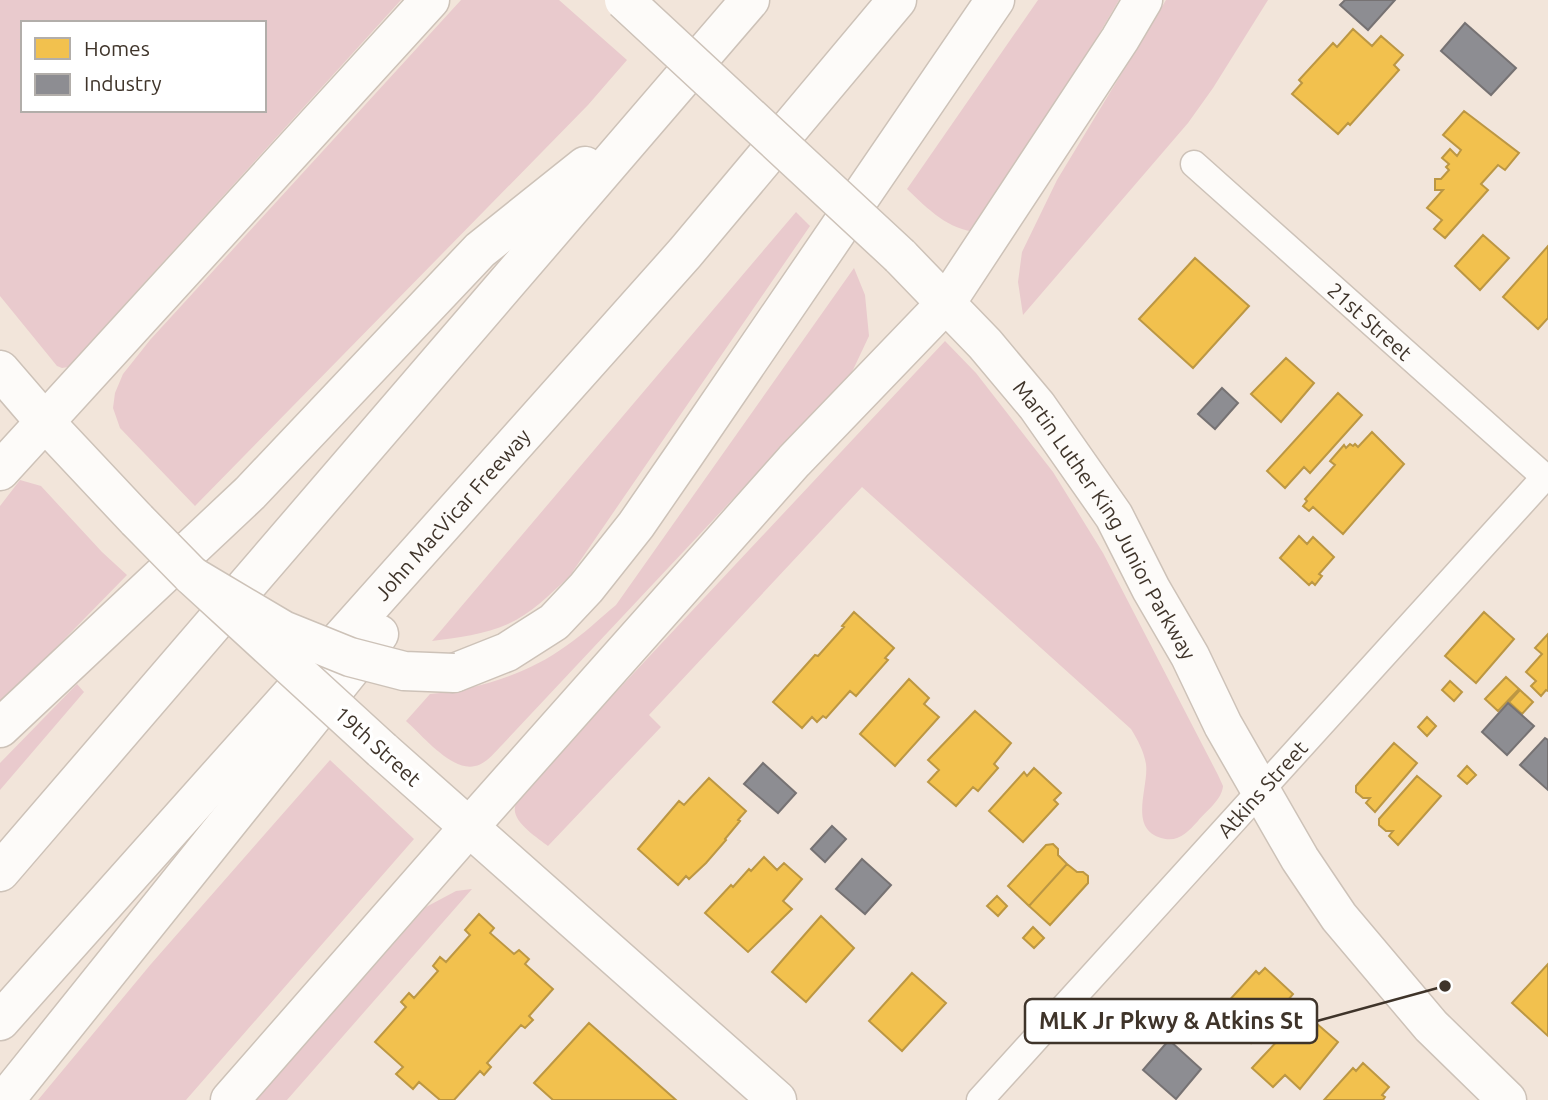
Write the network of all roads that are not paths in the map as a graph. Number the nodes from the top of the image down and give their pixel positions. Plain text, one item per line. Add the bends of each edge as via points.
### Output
1 (430, 0) edge
2 (624, 0) edge
3 (750, 0) edge
4 (897, 0) edge
5 (995, 0) edge
6 (1143, 0) edge
7 (658, 107) junction
8 (1194, 163) dead end
9 (685, 253) junction
10 (946, 303) junction
11 (0, 370) edge
12 (44, 421) junction
13 (0, 471) edge
14 (1546, 479) edge
15 (192, 576) junction
16 (0, 728) edge
17 (1261, 792) junction
18 (468, 827) junction
19 (0, 872) edge
20 (0, 1021) edge
21 (5, 1100) edge
22 (230, 1100) edge
23 (777, 1100) edge
24 (980, 1100) edge
25 (1507, 1100) edge

1 - 12 main road
2 - 10 main road, Martin Luther King Junior Parkway, bridge
3 - 7 main road
4 - 9 main road, John MacVicar Freeway
5 - 15 main road, bridge via 635,525 554,622 507,652 454,673 404,671 350,657 283,630
6 - 10 main road
7 - 16 main road via 480,250 250,494
7 - 19 main road
8 - 14 street, 21st Street
9 - 20 main road, John MacVicar Freeway
9 - 21 main road
10 - 17 main road, Martin Luther King Junior Parkway via 1037,406 1114,516
10 - 18 main road via 794,461
11 - 12 main road, 19th Street
12 - 13 main road
12 - 15 main road, 19th Street, bridge
14 - 17 street, Atkins Street
15 - 18 main road, 19th Street, bridge
17 - 24 street, Atkins Street
17 - 25 main road, Martin Luther King Junior Parkway via 1300,859 1372,958 1431,1026
18 - 22 main road
18 - 23 main road, 19th Street

